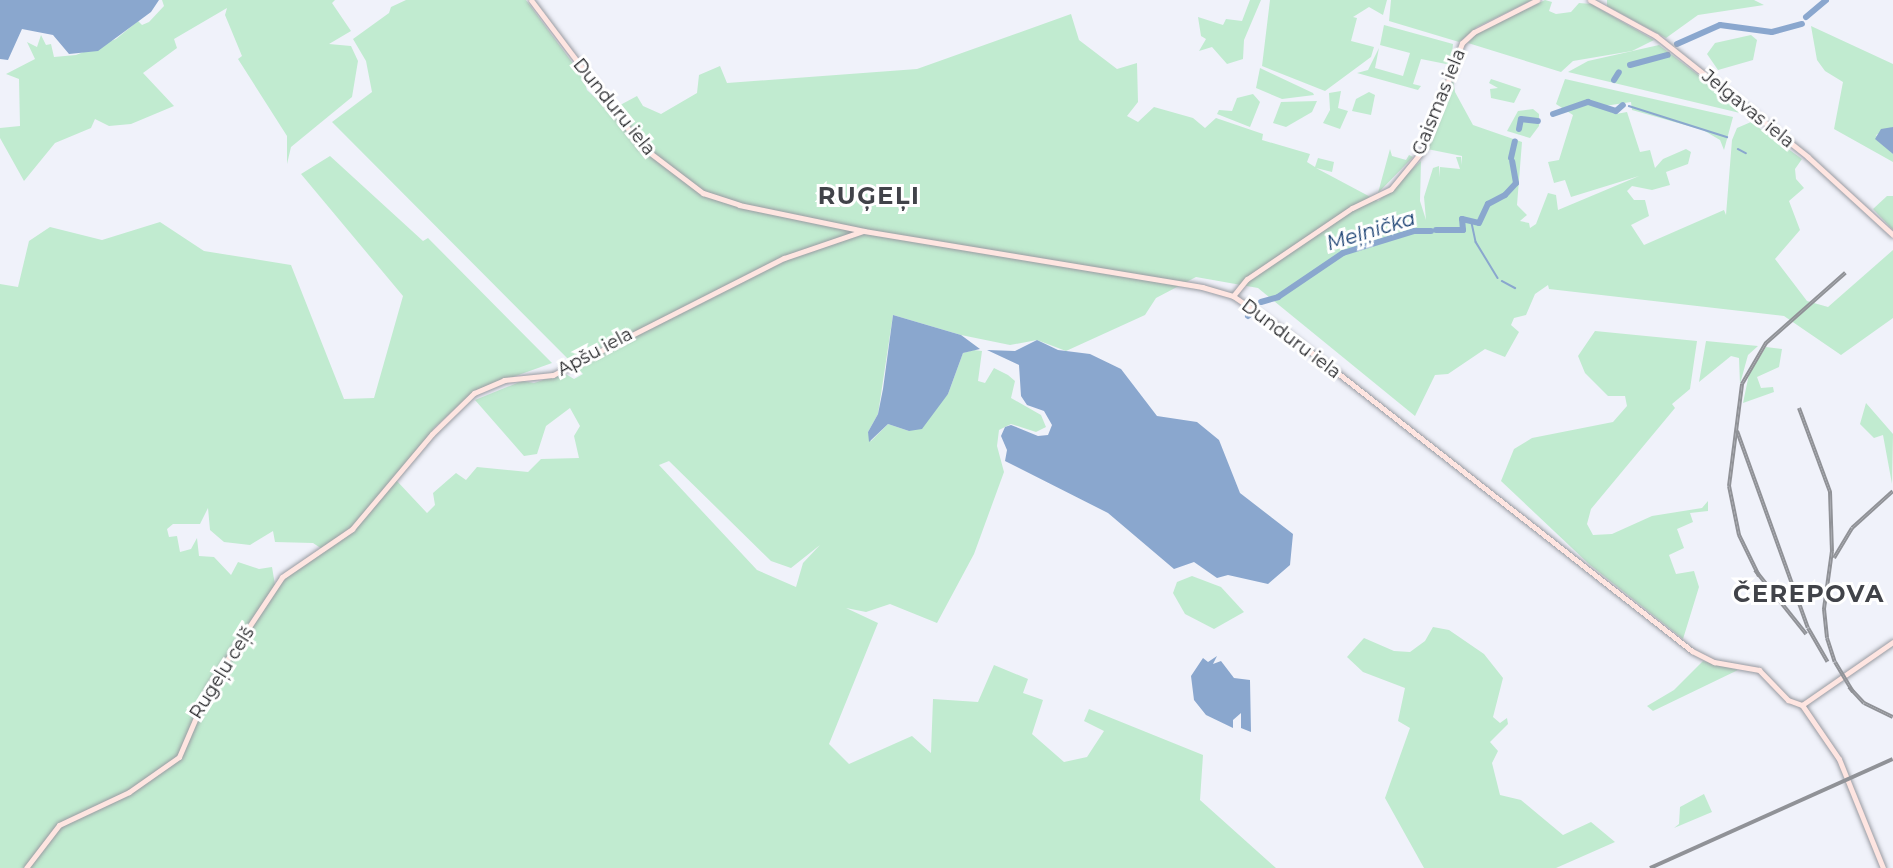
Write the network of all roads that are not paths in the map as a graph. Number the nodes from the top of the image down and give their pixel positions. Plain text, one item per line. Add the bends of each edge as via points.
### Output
1 (531, 0) edge
2 (1537, 0) edge
3 (1590, 0) edge
4 (864, 231) junction
5 (1893, 236) edge
6 (1233, 296) junction
7 (336, 540) joint
8 (1893, 642) edge
9 (1802, 705) junction
10 (26, 868) edge
11 (1883, 868) edge

1 - 4 street, Dunduru iela via 640,146 670,172 703,193 739,205
2 - 6 street, Gaismas iela via 1483,27 1462,43 1423,150 1391,189 1352,208 1247,279
3 - 5 street, Jelgavas iela via 1656,36 1808,158
4 - 6 street, Dunduru iela via 1202,287
4 - 7 street, Apšu iela via 784,258 553,375 504,380 474,393 432,434 376,505
6 - 9 street, Dunduru iela via 1283,330 1692,651 1714,662 1760,670 1792,702
7 - 10 street, Rugeļu ceļš via 296,564 274,587 194,713 178,757 129,792 59,825
8 - 9 street
9 - 11 street, Dunduru iela via 1851,783

